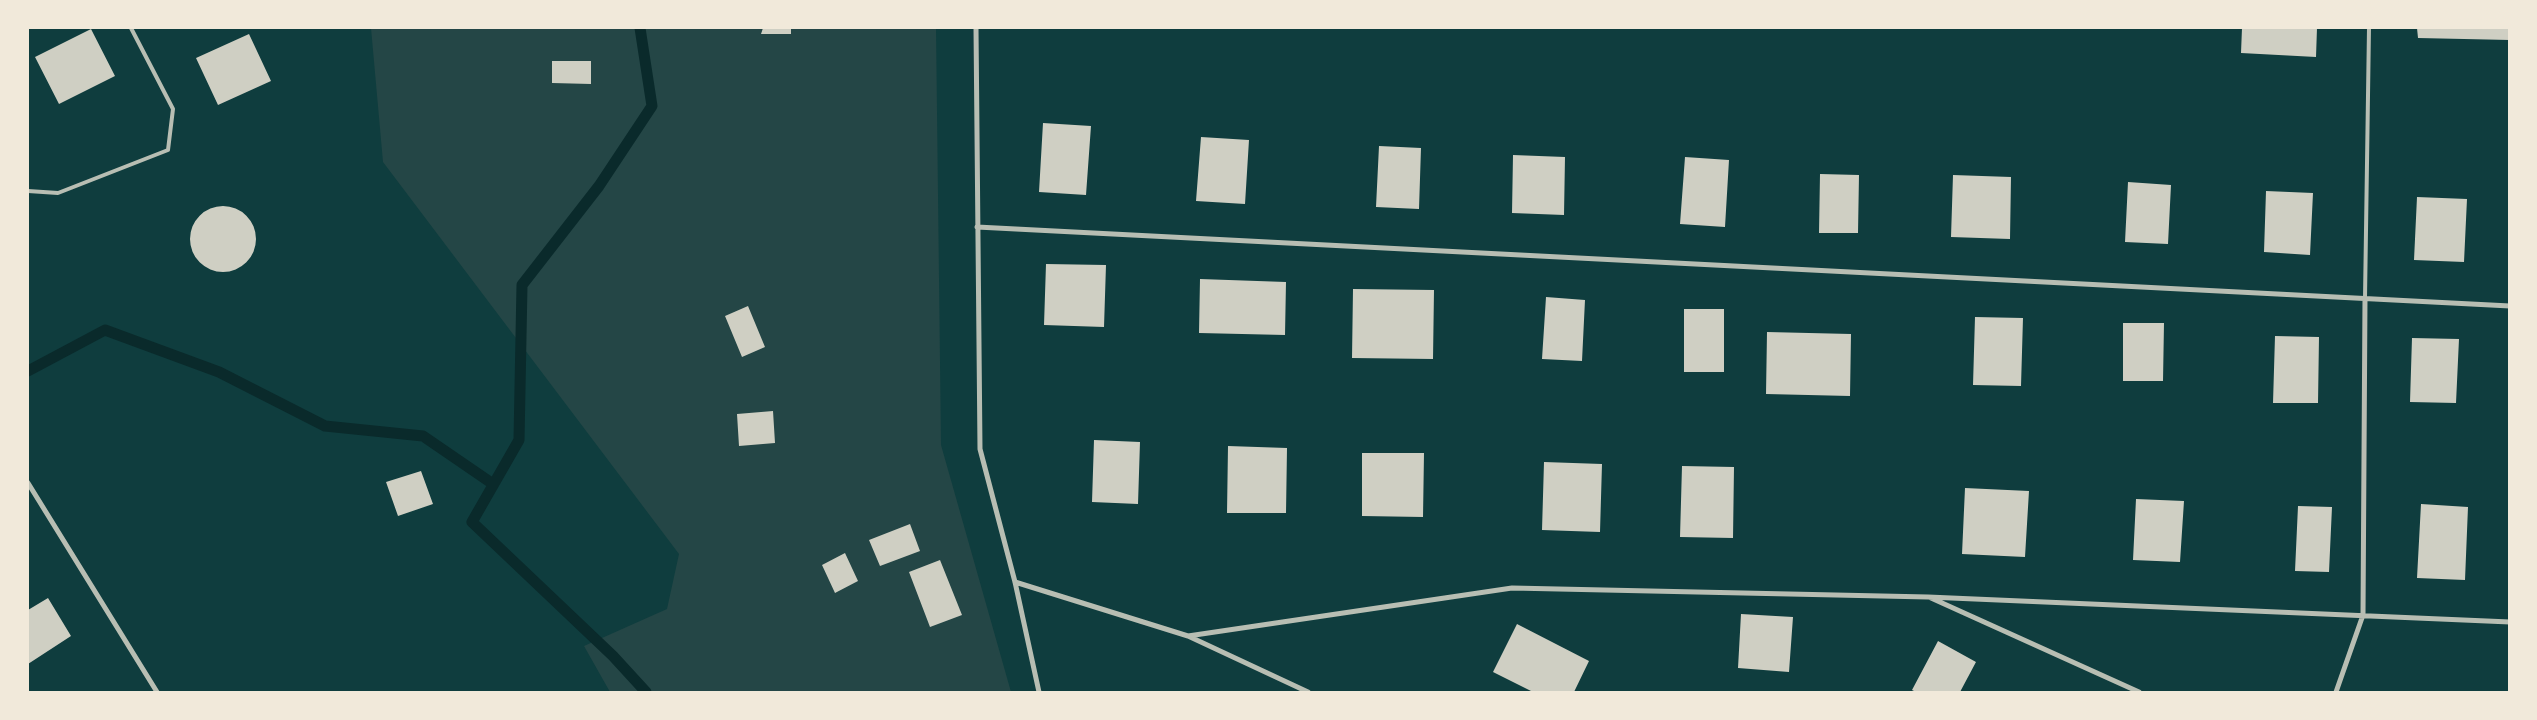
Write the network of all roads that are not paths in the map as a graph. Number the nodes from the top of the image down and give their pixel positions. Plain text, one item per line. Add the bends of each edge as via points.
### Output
1 (130, 28) edge
2 (976, 28) edge
3 (2369, 28) edge
4 (28, 191) edge
5 (977, 227) junction
6 (2365, 298) junction
7 (2510, 306) edge
8 (28, 483) edge
9 (1015, 582) junction
10 (1928, 597) junction
11 (2363, 615) junction
12 (2510, 622) edge
13 (1188, 636) junction
14 (157, 692) edge
15 (1038, 692) edge
16 (1308, 692) edge
17 (2139, 692) edge
18 (2336, 692) edge

1 - 4 lane via 173,109 168,150 58,193
2 - 5 street
3 - 6 lane
5 - 6 street
5 - 9 street via 980,449
6 - 7 street
6 - 11 street
8 - 14 street
9 - 13 street
9 - 15 street
10 - 11 street
10 - 13 street via 1512,588
10 - 17 street
11 - 12 street
11 - 18 street
13 - 16 street

